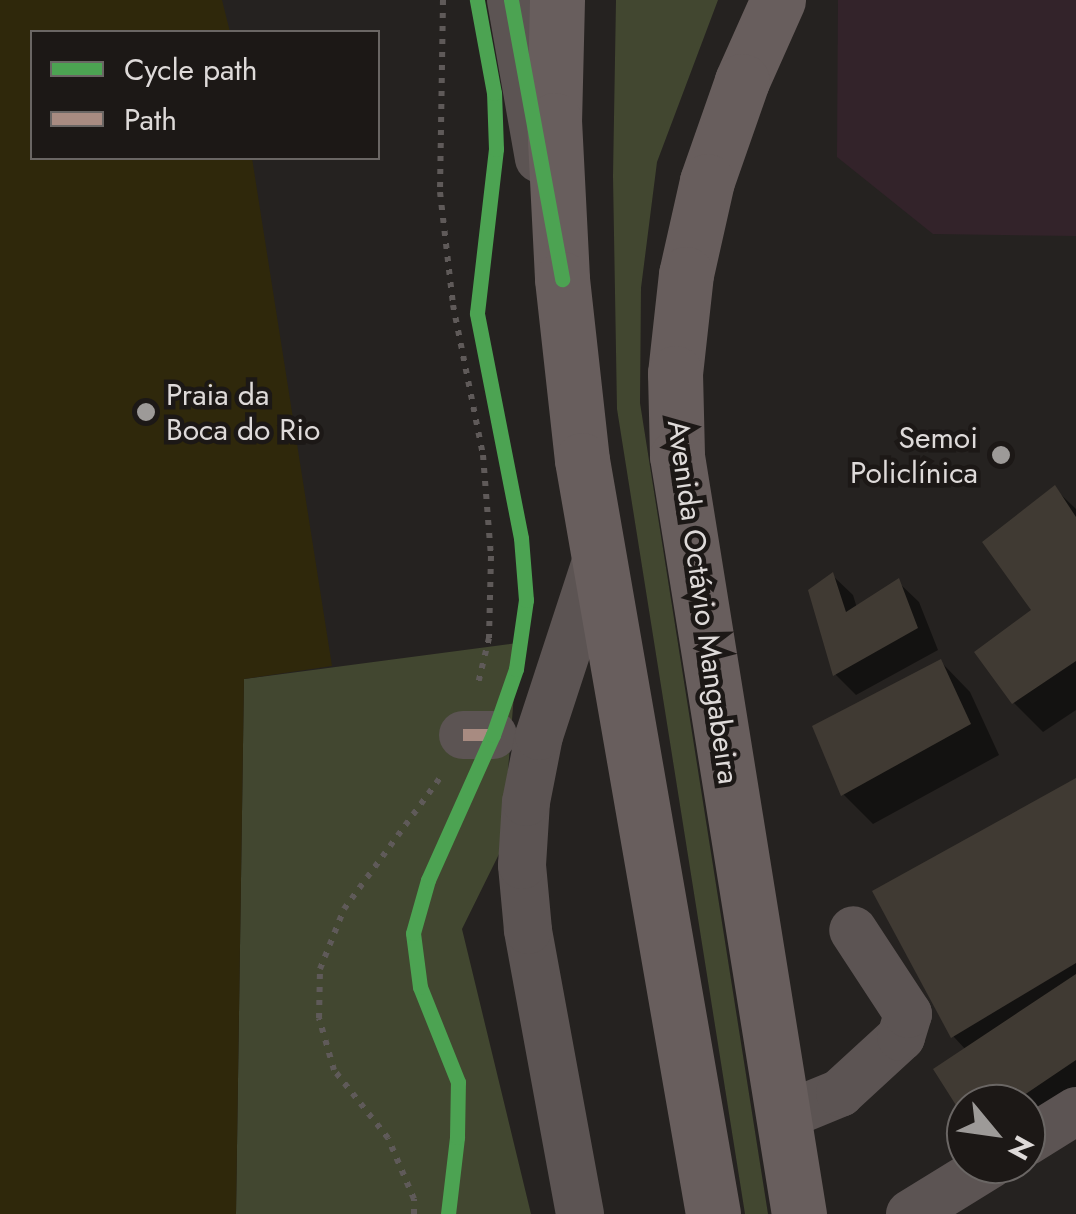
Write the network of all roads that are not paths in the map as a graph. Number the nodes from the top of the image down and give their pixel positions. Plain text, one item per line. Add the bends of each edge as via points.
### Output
1 (511, 0) edge
2 (557, 0) edge
3 (778, 0) edge
4 (562, 279) junction
5 (600, 548) junction
6 (853, 930) dead end
7 (1076, 1111) edge
8 (784, 1116) junction
9 (1046, 1130) edge
10 (958, 1184) edge
11 (580, 1214) edge
12 (712, 1214) edge
13 (800, 1214) edge
14 (910, 1214) edge

1 - 4 street
2 - 4 main road via 554,120
3 - 8 main road, Avenida Octávio Mangabeira via 708,181 686,274 674,374 677,456
4 - 5 main road via 582,460
5 - 11 street via 539,736 522,865
5 - 12 main road
6 - 8 street via 908,1014 901,1036 840,1093
7 - 9 street
8 - 13 main road, Avenida Octávio Mangabeira
10 - 14 street

